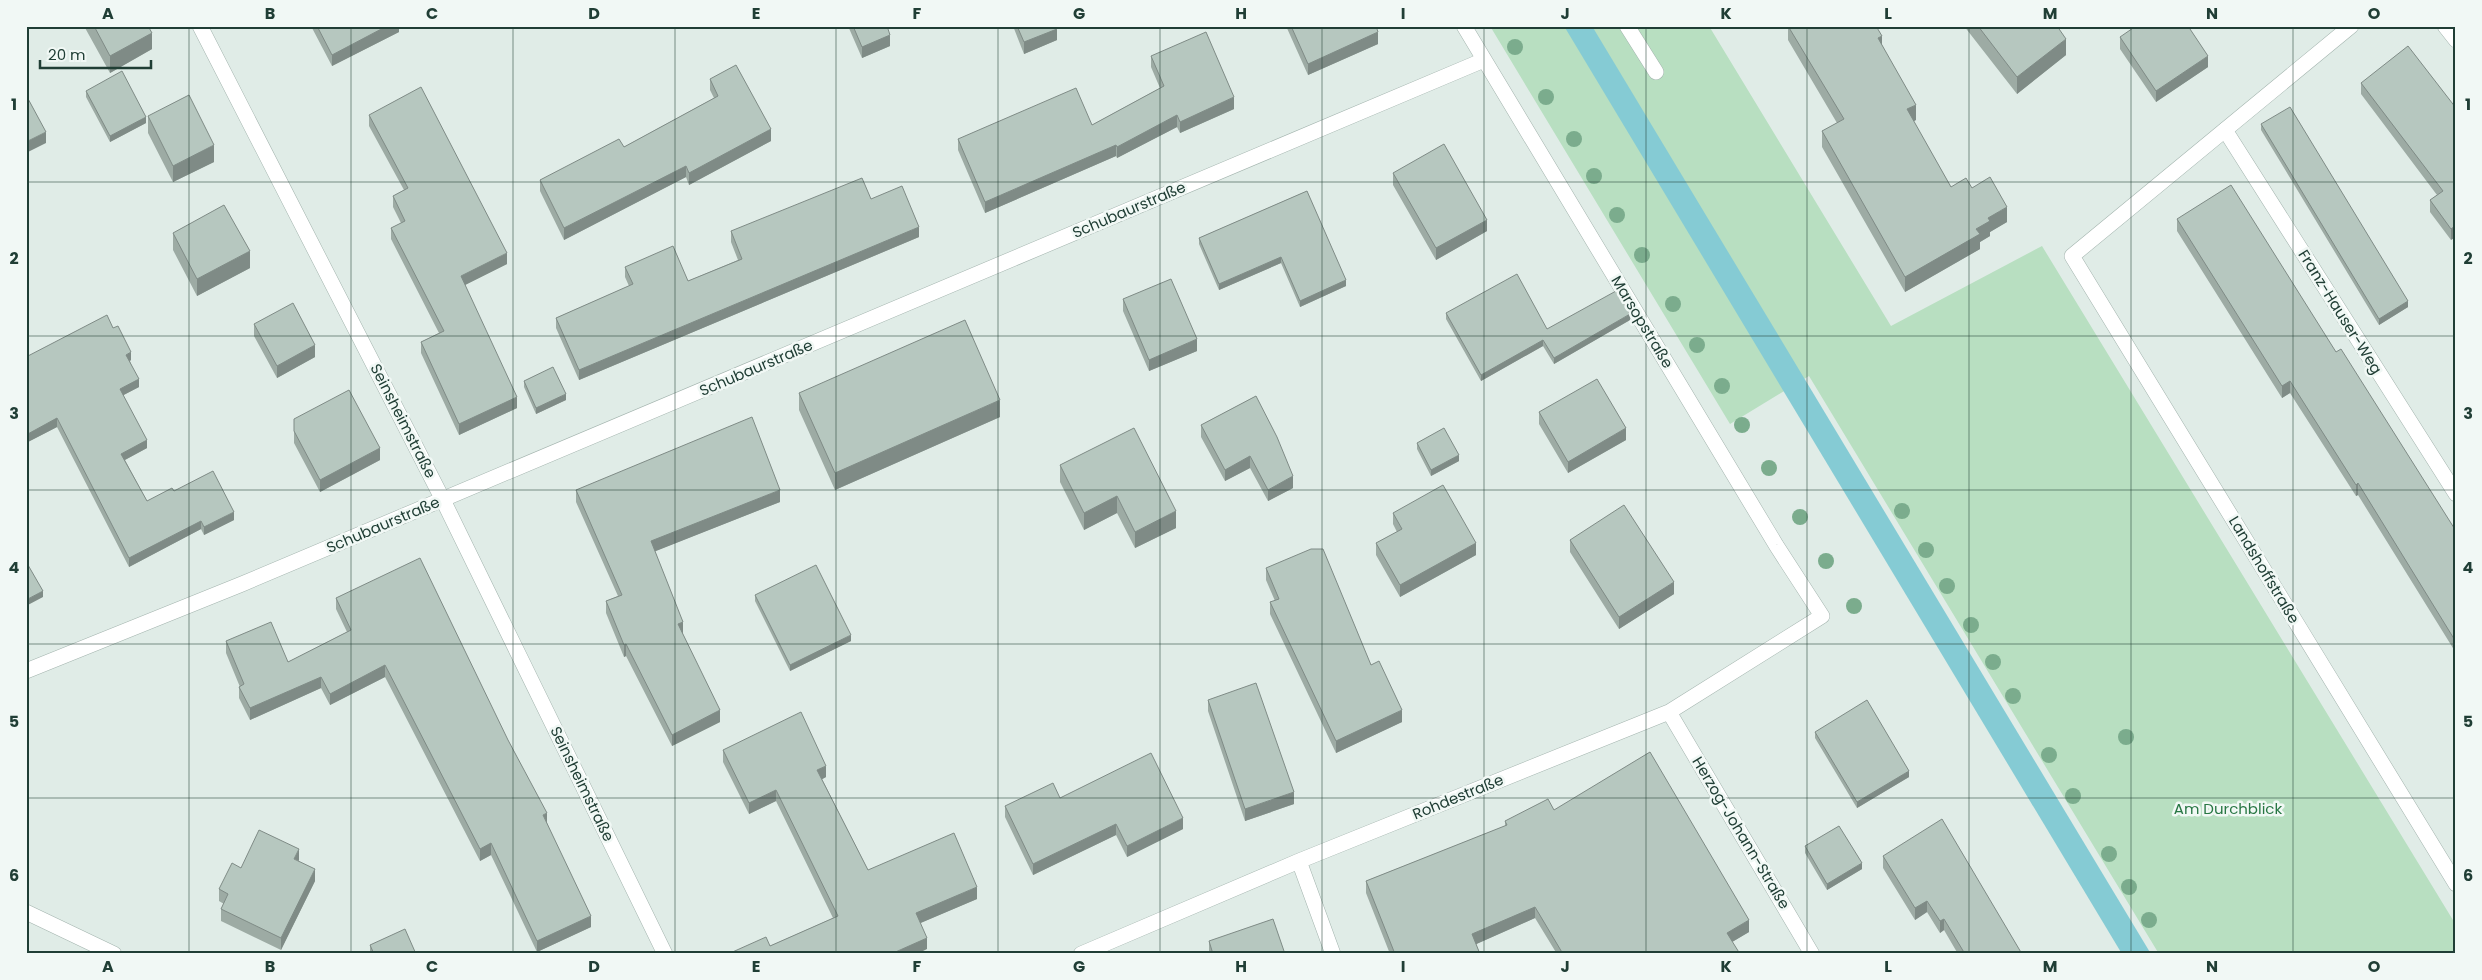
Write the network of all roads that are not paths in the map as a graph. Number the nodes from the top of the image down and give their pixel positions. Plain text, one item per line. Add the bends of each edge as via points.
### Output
1 (200, 26) edge
2 (1464, 26) edge
3 (1627, 26) edge
4 (2352, 26) edge
5 (2445, 26) edge
6 (2456, 40) edge
7 (1484, 60) junction
8 (1656, 72) dead end
9 (2225, 130) junction
10 (2456, 494) edge
11 (443, 500) junction
12 (1822, 616) joint
13 (26, 671) edge
14 (1669, 712) junction
15 (1299, 861) junction
16 (2456, 884) edge
17 (26, 912) edge
18 (114, 954) edge
19 (665, 954) edge
20 (1081, 954) edge
21 (1333, 954) edge
22 (1812, 954) edge

1 - 11 street, Seinsheimstraße
2 - 7 street, Marsopstraße
3 - 8 street
4 - 9 street
5 - 6 street
7 - 11 street, Schubaurstraße
7 - 12 street, Marsopstraße
9 - 10 street, Franz-Hauser-Weg
9 - 16 street, Landshoffstraße via 2072,256
11 - 13 street, Schubaurstraße
11 - 19 street, Seinsheimstraße
12 - 14 street, Rohdestraße
14 - 15 street, Rohdestraße
14 - 22 street, Herzog-Johann-Straße
15 - 20 street, Rohdestraße
15 - 21 street
17 - 18 street

